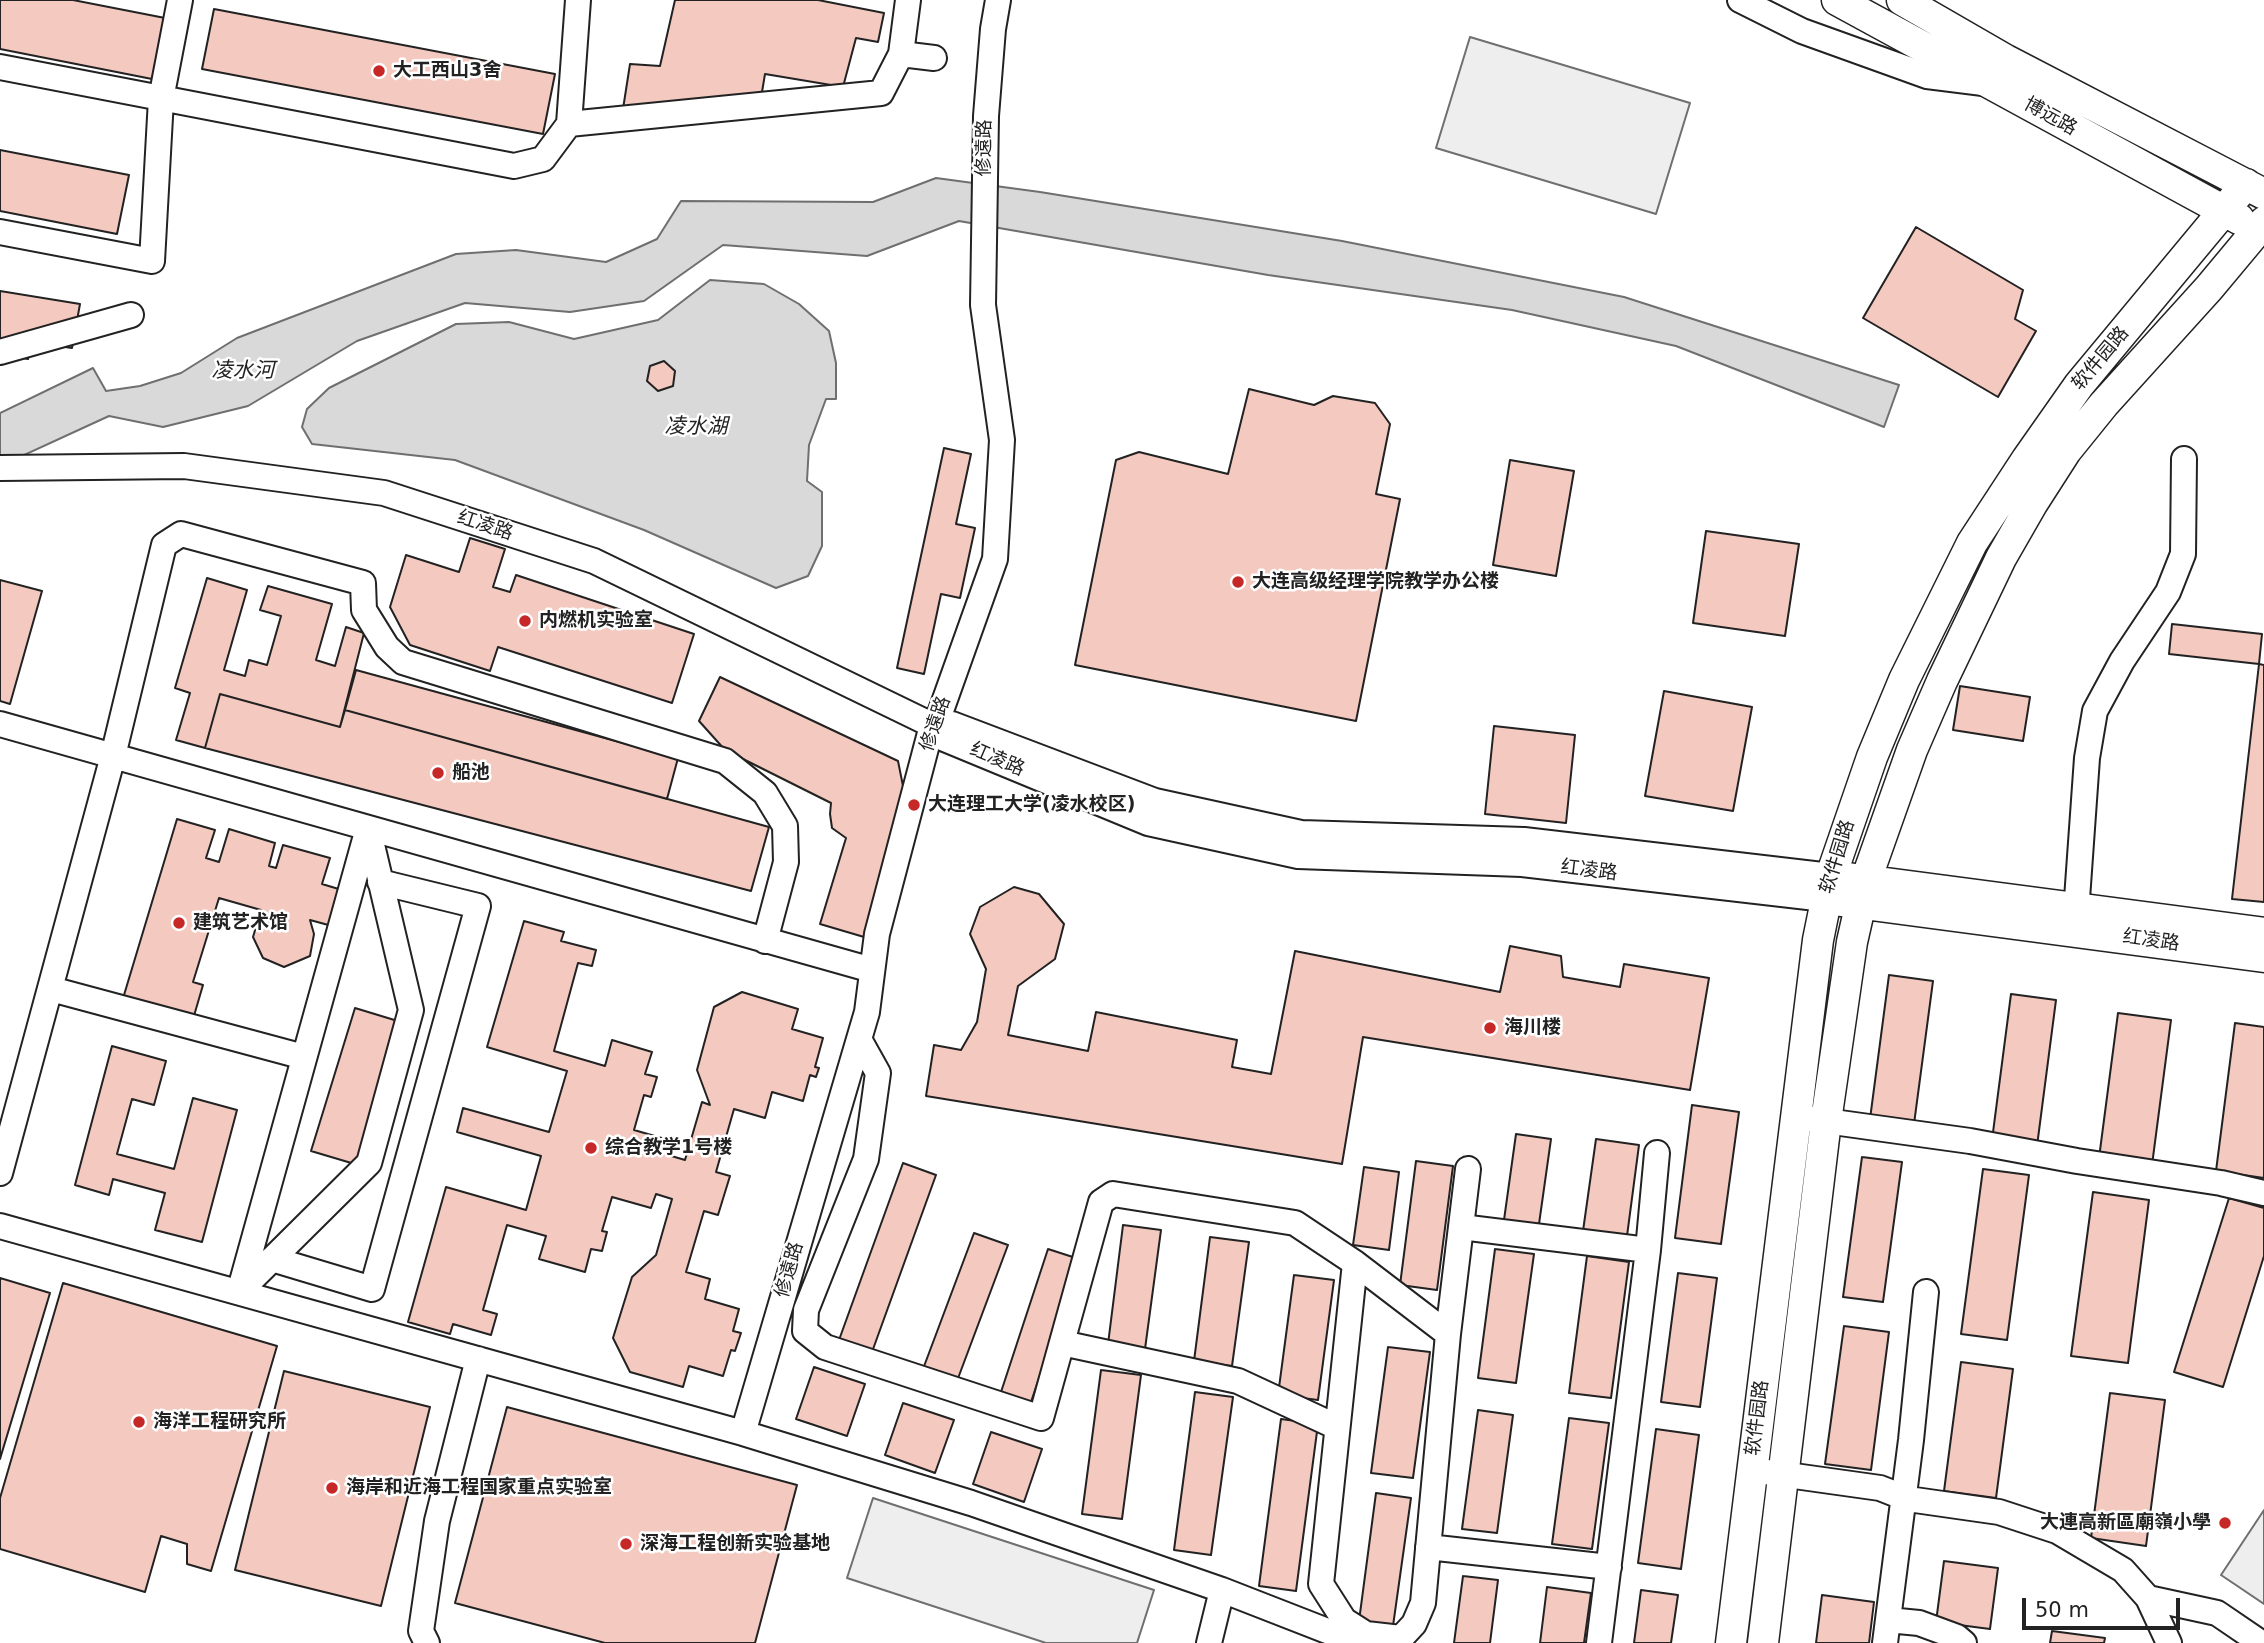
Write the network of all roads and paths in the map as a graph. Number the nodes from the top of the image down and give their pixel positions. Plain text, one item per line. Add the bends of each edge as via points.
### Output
1 (180, 0) edge
2 (578, 0) edge
3 (908, 0) edge
4 (998, 0) edge
5 (1740, 0) edge
6 (1837, 0) edge
7 (1902, 0) edge
8 (901, 54) junction
9 (934, 58) dead end
10 (0, 67) edge
11 (1992, 85) junction
12 (161, 99) junction
13 (569, 124) junction
14 (2255, 189) edge
15 (2223, 212) junction
16 (2262, 227) edge
17 (0, 232) edge
18 (131, 315) dead end
19 (0, 352) edge
20 (2184, 459) dead end
21 (0, 468) edge
22 (0, 724) edge
23 (934, 726) junction
24 (113, 756) junction
25 (368, 828) junction
26 (380, 882) junction
27 (1828, 887) junction
28 (1863, 892) junction
29 (2076, 919) junction
30 (2264, 933) edge
31 (765, 941) junction
32 (2264, 957) edge
33 (872, 970) junction
34 (51, 989) junction
35 (859, 1039) junction
36 (304, 1057) junction
37 (1797, 1117) junction
38 (1826, 1121) junction
39 (1657, 1153) dead end
40 (1468, 1169) dead end
41 (0, 1173) edge
42 (2264, 1193) edge
43 (0, 1226) edge
44 (1461, 1227) junction
45 (1648, 1250) junction
46 (272, 1259) junction
47 (1356, 1264) junction
48 (239, 1292) junction
49 (1926, 1292) dead end
50 (1448, 1335) junction
51 (1062, 1343) junction
52 (478, 1359) junction
53 (1337, 1427) junction
54 (743, 1433) junction
55 (1752, 1471) junction
56 (1784, 1475) junction
57 (1904, 1497) junction
58 (1428, 1547) junction
59 (1609, 1567) junction
60 (1222, 1590) junction
61 (2148, 1598) junction
62 (1887, 1631) edge
63 (427, 1643) edge
64 (1209, 1643) edge
65 (1358, 1643) edge
66 (1599, 1643) edge
67 (1731, 1643) edge
68 (1763, 1643) edge
69 (1964, 1643) edge
70 (2169, 1643) edge
71 (2261, 1643) edge

1 - 12 street
2 - 13 street
3 - 8 street
4 - 23 street, 修遠路 via 986,116 983,304 1002,440 995,559
5 - 11 street via 1802,32 1927,76
6 - 11 main road, 博远路
7 - 14 main road, 博远路 via 2006,60
8 - 9 street
8 - 13 street via 881,93
10 - 12 street
11 - 15 main road, 博远路
12 - 13 street via 514,166 543,159
12 - 17 street via 152,261
14 - 15 main road, 软件园路
15 - 16 main road, 博远路
15 - 27 main road, 软件园路 via 2079,385 1972,543 1898,693
16 - 28 main road, 软件园路 via 2081,432 2032,504 1942,681 1912,750
18 - 19 street
20 - 29 street via 2183,554 2168,592 2095,711 2087,758
21 - 23 street, 红凌路 via 184,466 384,494 594,561
22 - 24 street
23 - 27 street, 红凌路 via 1155,801 1301,833 1524,840
23 - 33 street, 修遠路 via 877,934
24 - 25 street
24 - 31 street via 164,545 181,534 363,583 364,610 387,647 403,662 725,761 765,793 785,826 786,862
24 - 34 street
25 - 26 street
25 - 31 street
25 - 36 street
26 - 46 street via 411,1010 369,1163
26 - 46 street via 478,906 372,1289
27 - 28 main road, 红凌路
27 - 37 main road, 软件园路
28 - 29 main road, 红凌路
28 - 38 main road, 软件园路
29 - 30 main road, 红凌路
29 - 32 main road, 红凌路
31 - 33 street
33 - 35 street, 修遠路
34 - 36 street
34 - 41 street
35 - 51 street via 878,1073 866,1159 806,1310 805,1331 825,1347 1041,1419
35 - 54 street, 修遠路
36 - 48 street
37 - 38 street
37 - 55 main road, 软件园路
38 - 42 street via 1970,1141
38 - 56 main road, 软件园路
39 - 45 street
40 - 44 street
43 - 48 street
44 - 45 street
44 - 50 street
45 - 59 street
46 - 48 street
47 - 50 street
47 - 51 street via 1295,1223 1113,1194 1101,1202
47 - 53 street
48 - 52 street
49 - 57 street
50 - 58 street
51 - 53 street via 1238,1381
52 - 54 street
52 - 63 street via 437,1521 421,1631
53 - 58 street via 1321,1584 1344,1620 1366,1634 1401,1638 1414,1624 1423,1602
54 - 60 street via 971,1503
55 - 56 street
55 - 67 main road, 软件园路
56 - 57 street via 1880,1488
56 - 68 main road, 软件园路
57 - 61 street via 1999,1512 2057,1531 2123,1570
57 - 62 street
58 - 59 street
59 - 66 street
60 - 64 street
60 - 65 street
61 - 70 street
61 - 71 street via 2217,1613
62 - 69 street via 1919,1623

